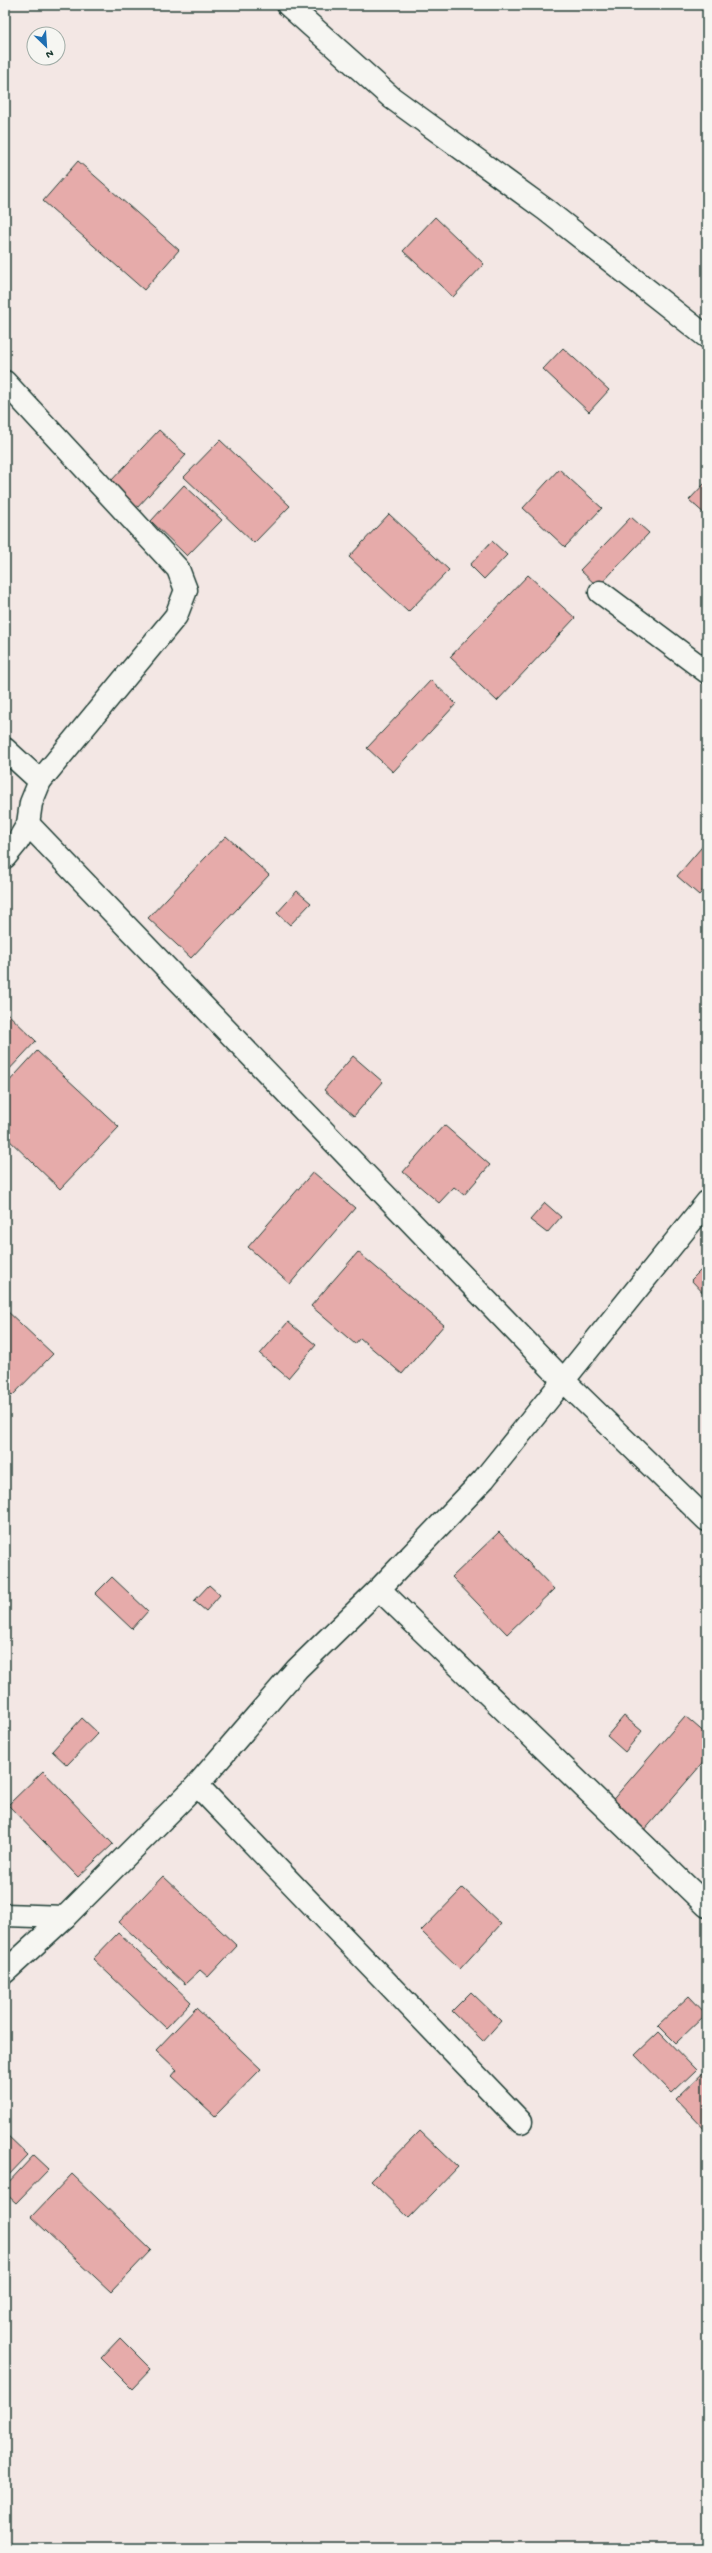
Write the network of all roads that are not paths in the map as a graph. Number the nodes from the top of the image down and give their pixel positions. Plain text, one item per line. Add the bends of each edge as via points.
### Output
1 (288, 5) edge
2 (707, 337) edge
3 (5, 382) edge
4 (600, 592) dead end
5 (707, 672) edge
6 (5, 749) edge
7 (40, 781) junction
8 (28, 824) junction
9 (5, 857) edge
10 (707, 1202) edge
11 (563, 1380) junction
12 (707, 1520) edge
13 (379, 1589) junction
14 (197, 1785) junction
15 (707, 1906) edge
16 (5, 1915) edge
17 (65, 1917) junction
18 (5, 1972) edge
19 (521, 2122) dead end

1 - 2 street via 392,98 546,210
3 - 7 street via 178,569 186,590 176,616
4 - 5 street
6 - 7 street
7 - 8 street via 31,803
8 - 9 street
8 - 11 street
10 - 11 street
11 - 12 street
11 - 13 street via 484,1479
13 - 14 street via 297,1669
13 - 15 street
14 - 17 street
14 - 19 street
16 - 17 street
17 - 18 street

